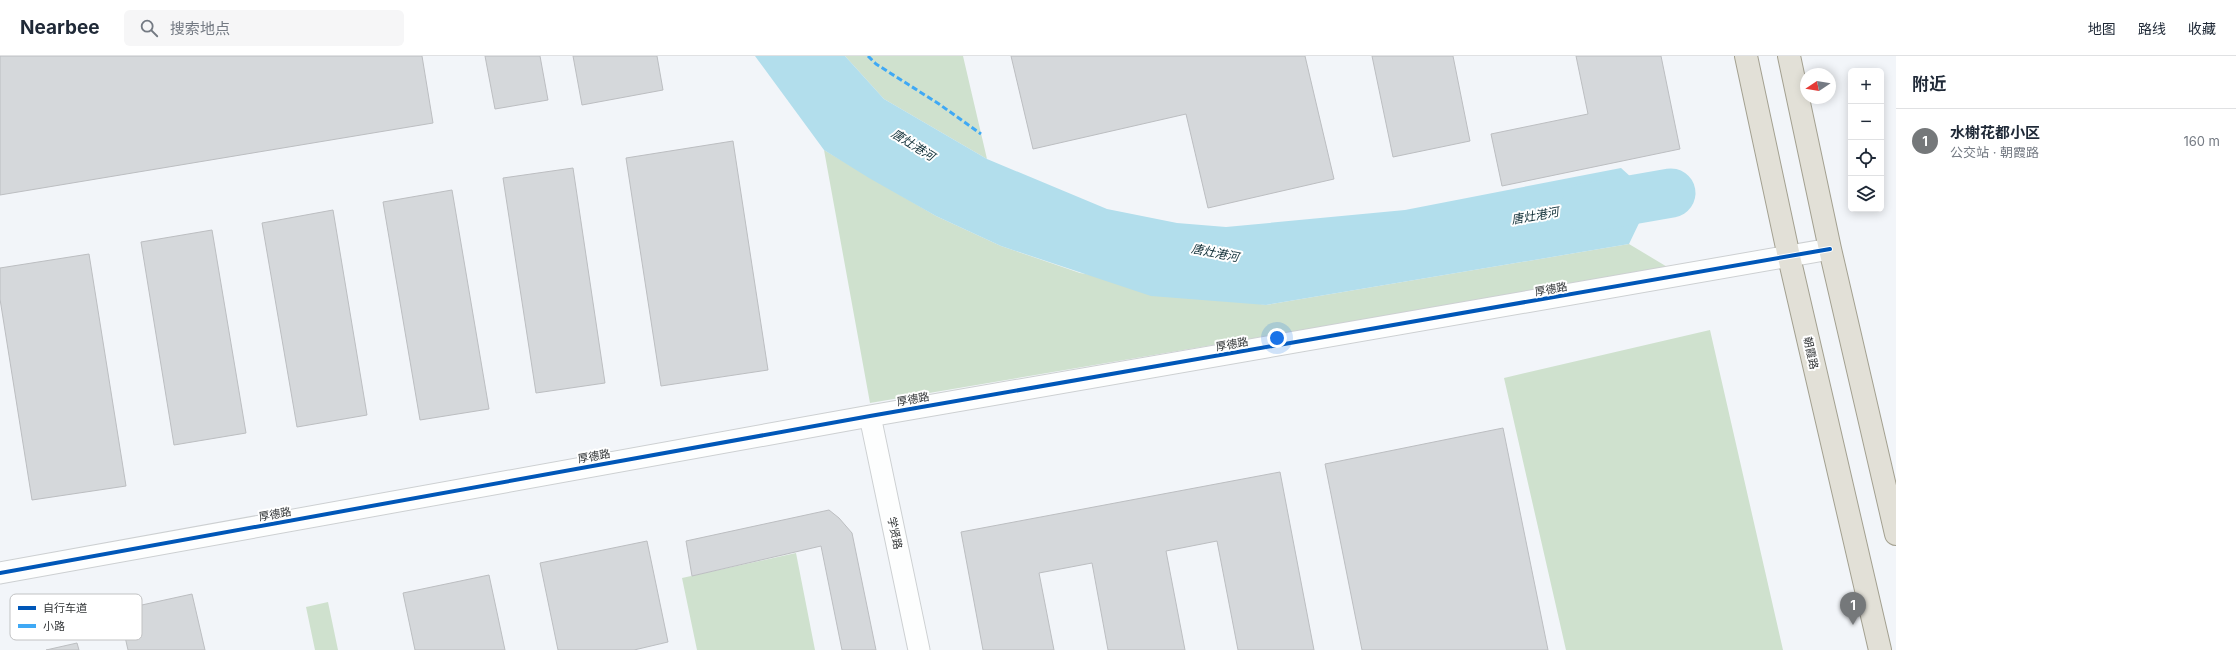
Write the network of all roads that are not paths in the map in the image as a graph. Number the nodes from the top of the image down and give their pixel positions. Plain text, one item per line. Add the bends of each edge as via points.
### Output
1 (1746, 56) edge
2 (1789, 56) edge
3 (1830, 249) junction
4 (1789, 256) junction
5 (870, 416) junction
6 (1896, 534) edge
7 (0, 573) edge
8 (919, 650) edge
9 (1880, 650) edge

1 - 4 main road, 朝霞路
2 - 3 main road
3 - 4 street, 厚德路
3 - 6 main road
4 - 5 street, 厚德路
4 - 9 main road, 朝霞路
5 - 7 street, 厚德路
5 - 8 street, 学贤路

